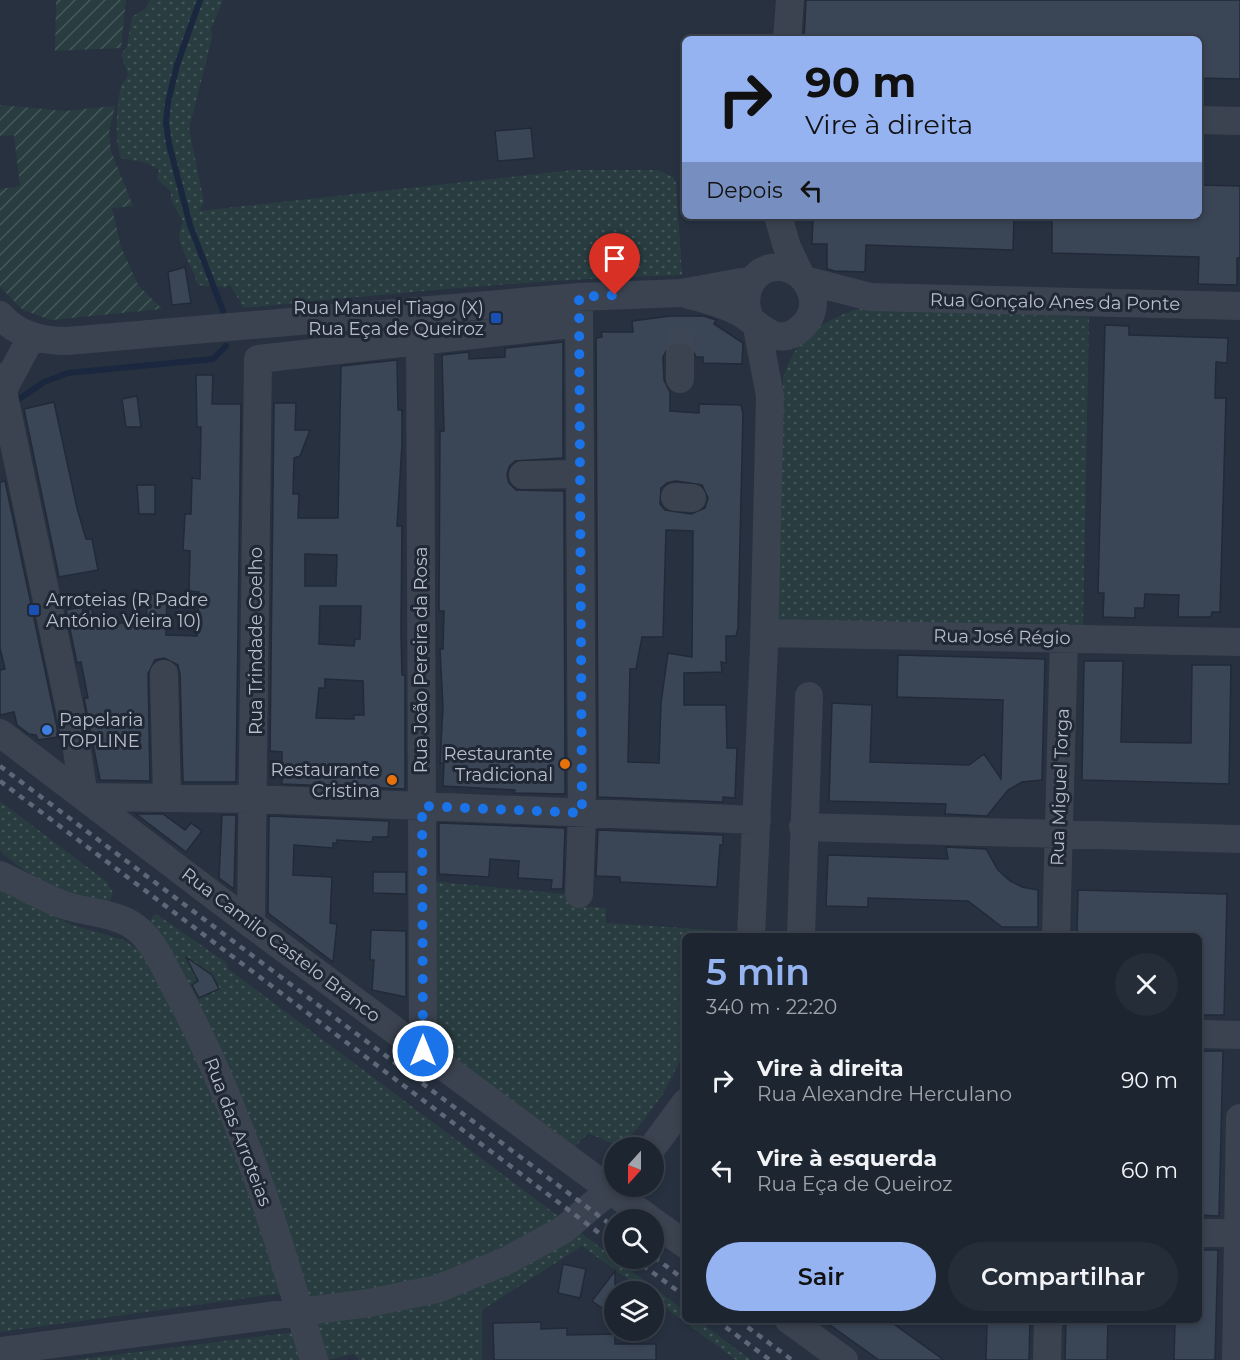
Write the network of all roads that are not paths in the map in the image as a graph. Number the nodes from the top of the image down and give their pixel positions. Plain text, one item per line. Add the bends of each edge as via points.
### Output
1 (790, 0) edge
2 (787, 36) edge
3 (1202, 120) edge
4 (1240, 121) edge
5 (776, 219) edge
6 (778, 219) edge
7 (756, 276) junction
8 (803, 278) junction
9 (579, 297) junction
10 (870, 297) junction
11 (681, 304) junction
12 (1240, 306) edge
13 (2, 323) edge
14 (754, 323) junction
15 (563, 325) dead end
16 (800, 328) junction
17 (32, 336) junction
18 (420, 340) junction
19 (1, 383) edge
20 (770, 396) junction
21 (579, 474) junction
22 (523, 475) dead end
23 (764, 633) junction
24 (1064, 638) junction
25 (1240, 642) edge
26 (164, 674) dead end
27 (809, 696) dead end
28 (0, 733) edge
29 (84, 797) junction
30 (166, 797) junction
31 (254, 799) junction
32 (422, 806) junction
33 (582, 813) junction
34 (757, 820) junction
35 (803, 827) junction
36 (1058, 834) junction
37 (1240, 839) edge
38 (0, 875) edge
39 (579, 894) dead end
40 (251, 924) junction
41 (751, 933) edge
42 (801, 933) edge
43 (1056, 933) edge
44 (1202, 1034) edge
45 (1240, 1035) edge
46 (423, 1051) junction
47 (682, 1107) edge
48 (1240, 1118) edge
49 (660, 1137) edge
50 (604, 1195) edge
51 (636, 1209) edge
52 (664, 1229) edge
53 (1202, 1233) edge
54 (1237, 1233) junction
55 (682, 1242) edge
56 (793, 1323) edge
57 (1048, 1323) edge
58 (0, 1351) edge
59 (314, 1360) edge
60 (844, 1360) edge
61 (1047, 1360) edge
62 (1236, 1360) edge

1 - 2 street
3 - 4 street
5 - 7 street
6 - 8 street
7 - 8 street via 780,267
7 - 11 street
7 - 14 street via 745,299
8 - 10 street
8 - 16 street via 813,296 813,306
9 - 11 street
9 - 17 street via 102,339 53,341
9 - 21 street
10 - 12 street, Rua Gonçalo Anes da Ponte
10 - 16 street
11 - 14 street via 726,306
13 - 17 street
14 - 16 street via 776,335
14 - 20 street
15 - 18 street
16 - 20 street via 776,374
17 - 19 street
18 - 31 street, Rua Trindade Coelho via 258,359
18 - 32 street, Rua João Pereira da Rosa
19 - 29 street via 73,724
20 - 23 street
21 - 22 street
21 - 33 street
23 - 24 street, Rua José Régio
23 - 34 street
24 - 25 street, Rua José Régio
24 - 36 street, Rua Miguel Torga
26 - 30 street
27 - 35 street
28 - 29 street, Rua Camilo Castelo Branco
29 - 30 street
29 - 40 street, Rua Camilo Castelo Branco
30 - 31 street
31 - 32 street
31 - 40 street, Rua Trindade Coelho
32 - 33 street
32 - 46 street, Rua João Pereira da Rosa
33 - 34 street
33 - 39 street
34 - 41 street
35 - 36 street
35 - 42 street
36 - 37 street
36 - 43 street, Rua Miguel Torga
38 - 59 street, Rua das Arroteias via 62,904 126,921 146,938 165,968 231,1103 275,1228
40 - 46 street, Rua Camilo Castelo Branco
44 - 45 street
46 - 51 street, Rua Camilo Castelo Branco
47 - 49 street
48 - 54 street
50 - 58 street via 563,1230 506,1261 437,1289 369,1304
52 - 55 street, Rua Camilo Castelo Branco
53 - 54 street
54 - 62 street
56 - 60 street
57 - 61 street

